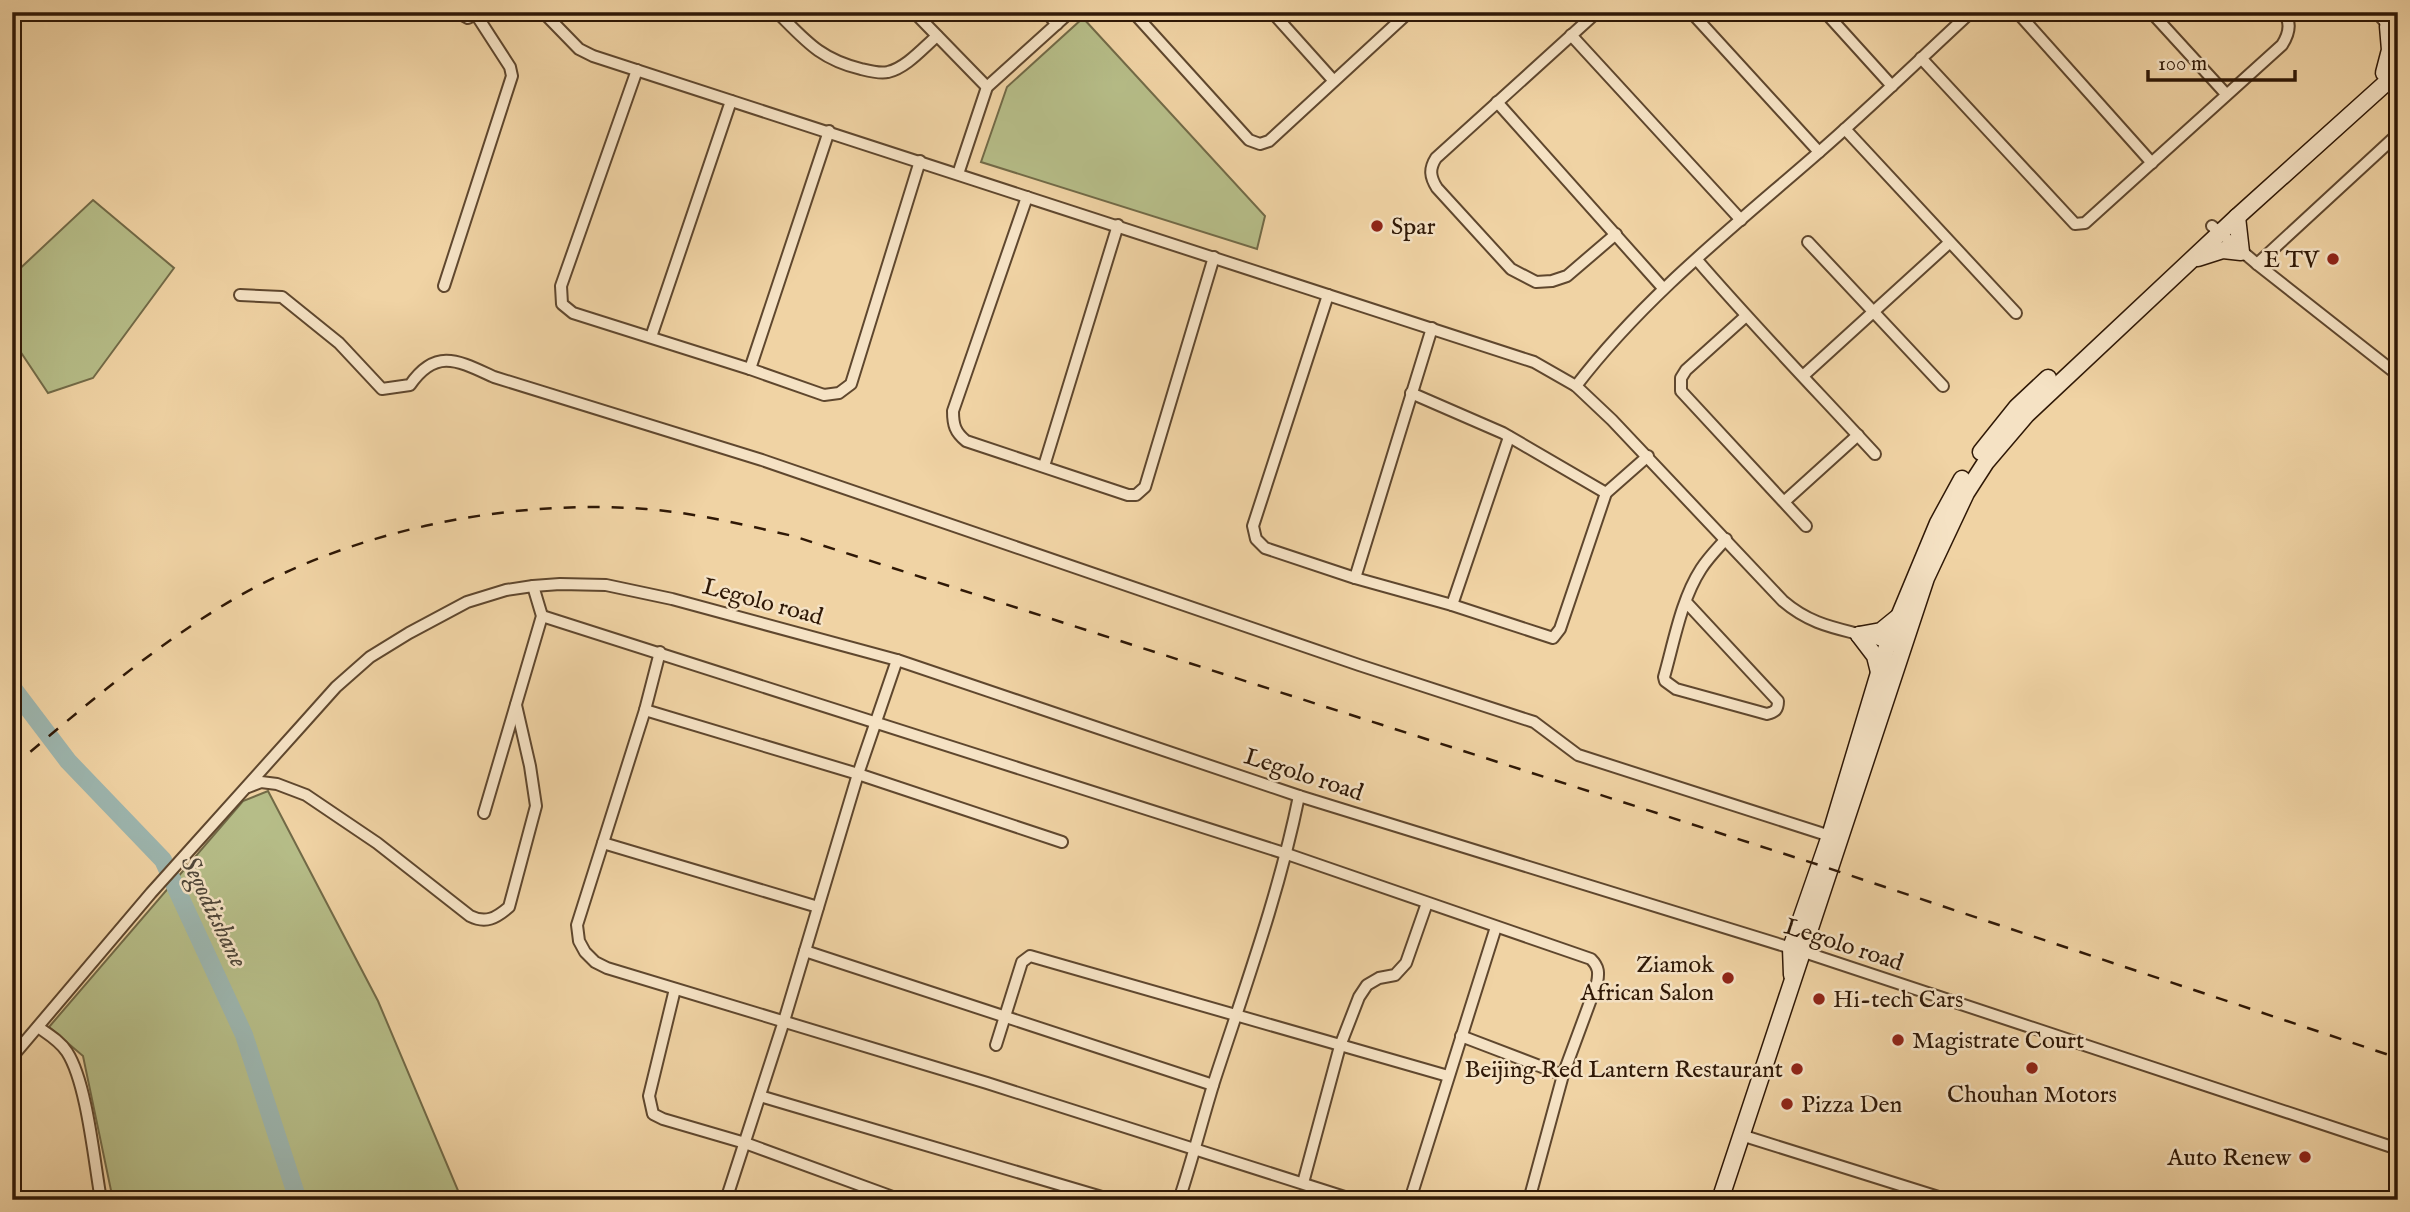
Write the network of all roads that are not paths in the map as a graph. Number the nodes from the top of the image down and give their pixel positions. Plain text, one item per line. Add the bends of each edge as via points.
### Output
1 (457, 12) edge
2 (543, 12) edge
3 (777, 12) edge
4 (914, 12) edge
5 (1046, 12) edge
6 (1070, 12) edge
7 (1133, 12) edge
8 (1272, 12) edge
9 (1409, 12) edge
10 (1597, 12) edge
11 (1691, 12) edge
12 (1825, 12) edge
13 (1971, 12) edge
14 (2017, 12) edge
15 (2151, 12) edge
16 (2283, 12) edge
17 (2376, 12) edge
18 (479, 14) edge
19 (1057, 24) junction
20 (2395, 30) edge
21 (1571, 35) junction
22 (937, 36) junction
23 (1921, 58) junction
24 (2398, 59) edge
25 (636, 70) junction
26 (2391, 73) edge
27 (1333, 80) junction
28 (1892, 86) junction
29 (986, 87) junction
30 (2226, 94) junction
31 (731, 101) junction
32 (1497, 102) junction
33 (1845, 129) junction
34 (829, 131) junction
35 (2398, 134) edge
36 (1819, 152) junction
37 (920, 161) junction
38 (2152, 163) junction
39 (957, 174) junction
40 (1027, 197) junction
41 (2237, 217) junction
42 (1741, 220) junction
43 (1118, 225) junction
44 (2216, 230) junction
45 (1616, 234) junction
46 (1808, 242) dead end
47 (1949, 243) junction
48 (2241, 252) junction
49 (1214, 257) junction
50 (1697, 260) junction
51 (2190, 262) junction
52 (2257, 264) junction
53 (444, 286) dead end
54 (1663, 288) junction
55 (240, 295) dead end
56 (1328, 295) junction
57 (1873, 311) junction
58 (2016, 313) dead end
59 (1746, 316) junction
60 (1432, 328) junction
61 (651, 337) junction
62 (750, 369) junction
63 (1804, 375) junction
64 (2398, 375) edge
65 (1576, 386) junction
66 (1943, 386) dead end
67 (1411, 393) junction
68 (1857, 435) junction
69 (1509, 437) junction
70 (1875, 454) dead end
71 (1648, 456) junction
72 (1044, 466) junction
73 (1606, 493) junction
74 (1785, 501) junction
75 (1806, 526) dead end
76 (1726, 539) junction
77 (1355, 578) junction
78 (533, 586) junction
79 (1686, 602) junction
80 (1452, 605) junction
81 (1900, 615) junction
82 (542, 616) junction
83 (1859, 635) junction
84 (1895, 646) junction
85 (660, 652) junction
86 (897, 660) junction
87 (1879, 672) junction
88 (516, 705) junction
89 (645, 710) junction
90 (874, 722) junction
91 (858, 774) junction
92 (246, 789) junction
93 (1299, 796) junction
94 (484, 813) dead end
95 (1830, 836) junction
96 (1062, 842) dead end
97 (603, 843) junction
98 (1287, 854) junction
99 (1427, 902) junction
100 (818, 907) junction
101 (1496, 927) junction
102 (1798, 950) junction
103 (805, 951) junction
104 (674, 989) junction
105 (1005, 1016) junction
106 (1237, 1017) junction
107 (784, 1021) junction
108 (38, 1027) junction
109 (1461, 1036) junction
110 (996, 1045) dead end
111 (1340, 1046) junction
112 (12, 1057) edge
113 (1563, 1075) junction
114 (1448, 1076) junction
115 (1213, 1085) junction
116 (760, 1096) junction
117 (1741, 1135) junction
118 (745, 1143) junction
119 (1196, 1149) junction
120 (2398, 1149) edge
121 (1303, 1183) junction
122 (101, 1200) edge
123 (726, 1200) edge
124 (901, 1200) edge
125 (1112, 1200) edge
126 (1179, 1200) edge
127 (1354, 1200) edge
128 (1410, 1200) edge
129 (1529, 1200) edge
130 (1720, 1200) edge
131 (1948, 1200) edge

1 - 18 street via 468,18
2 - 25 street via 579,49
3 - 22 street via 818,53 869,71 889,72 903,65
4 - 22 street
5 - 19 street
6 - 19 street
7 - 27 street via 1254,143 1269,141
8 - 27 street
9 - 27 street
10 - 21 street
11 - 36 street
12 - 28 street
13 - 23 street
14 - 38 street
15 - 30 street
16 - 30 street via 2288,37
17 - 20 street
18 - 53 street via 512,76
19 - 29 street
20 - 26 main road
21 - 32 street
21 - 42 street
22 - 29 street
23 - 28 street
23 - 38 street via 2075,223 2085,223
24 - 26 main road
25 - 31 street
25 - 61 street via 561,286 562,304 573,313
26 - 41 main road
26 - 44 main road
28 - 33 street
29 - 39 street
30 - 38 street
31 - 34 street
31 - 61 street
32 - 45 street
32 - 45 street via 1436,158 1430,167 1437,188 1511,269 1536,282 1567,276
33 - 36 street
33 - 47 street
34 - 37 street
34 - 62 street
35 - 52 street
36 - 42 street
37 - 39 street
37 - 62 street via 851,384 839,393 824,395
39 - 40 street
40 - 43 street
40 - 72 street via 953,411 953,424 966,441
41 - 44 main road
41 - 48 main road
42 - 50 street
43 - 49 street
43 - 72 street
44 - 48 street
44 - 51 main road
44 - 81 main road via 2017,407 1953,494
45 - 54 street
46 - 57 street
47 - 57 street
47 - 58 street
48 - 51 main road via 2214,251
48 - 52 street
49 - 56 street
49 - 72 street via 1141,493 1128,495
50 - 54 street
50 - 59 street
51 - 84 main road via 2053,388 1986,462 1945,534
52 - 64 street
54 - 65 street
55 - 95 street via 282,297 339,343 382,390 410,385 421,369 441,360 455,360 494,377 762,460 1534,722 1578,755
56 - 60 street
56 - 77 street via 1253,526 1265,548
57 - 63 street
57 - 66 street
59 - 63 street
59 - 74 street via 1686,370 1681,391
60 - 65 street via 1534,362
60 - 67 street
61 - 62 street
63 - 68 street
65 - 71 street
67 - 69 street
67 - 77 street
68 - 70 street
68 - 74 street
69 - 73 street
69 - 80 street
71 - 73 street
71 - 76 street
73 - 80 street via 1557,636 1549,638
74 - 75 street
76 - 79 street via 1702,568
76 - 83 street via 1795,612 1818,624
77 - 80 street
78 - 82 street
78 - 86 street, Legolo road via 633,590
78 - 92 street, Legolo road via 467,602 370,657 336,687
79 - 79 street via 1665,681 1675,689 1767,714 1774,712 1778,701
81 - 83 main road via 1881,631
81 - 84 main road
82 - 85 street
82 - 88 street
83 - 84 street
83 - 87 main road via 1875,656
84 - 87 main road
84 - 102 main road via 1885,705
85 - 89 street
85 - 90 street
86 - 90 street
86 - 93 street, Legolo road
87 - 95 main road
88 - 92 street via 536,806 509,907 490,920 470,916 377,843 306,795 261,782
88 - 94 street
89 - 91 street
89 - 97 street
90 - 91 street
90 - 98 street
91 - 96 street
91 - 100 street
92 - 108 street, Legolo road
93 - 98 street
93 - 102 street, Legolo road
95 - 102 main road
97 - 100 street
97 - 104 street via 577,925 584,952 595,962
98 - 99 street
98 - 106 street
99 - 101 street
99 - 111 street via 1406,963 1395,975 1367,985
100 - 103 street
101 - 109 street
101 - 113 street via 1596,964 1597,984
102 - 117 main road
102 - 120 street, Legolo road
103 - 105 street
103 - 107 street
104 - 107 street
104 - 118 street via 649,1106 663,1119
105 - 106 street via 1022,962 1031,956
105 - 110 street
105 - 115 street
106 - 111 street
106 - 115 street
107 - 116 street
107 - 119 street
108 - 112 street, Legolo road
108 - 122 street via 67,1051 74,1066
109 - 113 street
109 - 114 street
111 - 114 street
111 - 121 street
113 - 129 street
114 - 128 street
115 - 119 street
116 - 118 street
116 - 125 street
117 - 130 main road
117 - 131 street
118 - 123 street
118 - 124 street
119 - 121 street
119 - 126 street
121 - 127 street

